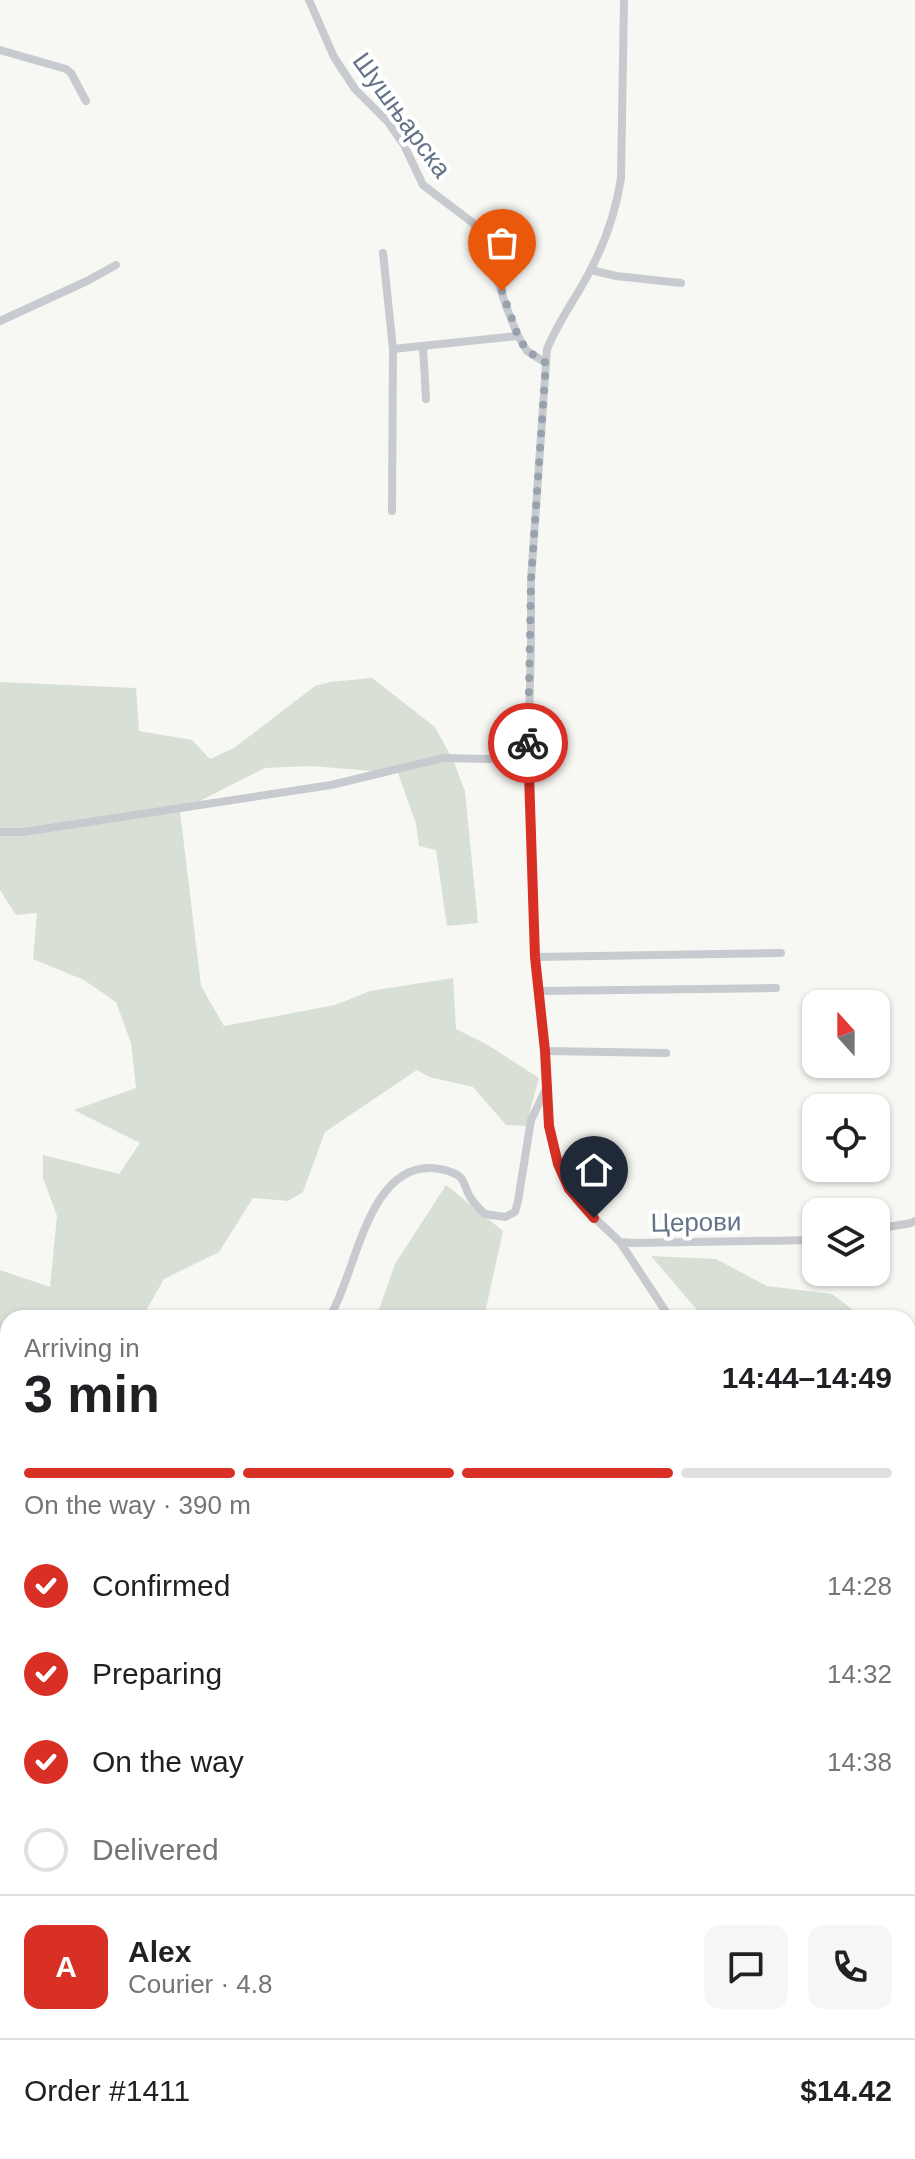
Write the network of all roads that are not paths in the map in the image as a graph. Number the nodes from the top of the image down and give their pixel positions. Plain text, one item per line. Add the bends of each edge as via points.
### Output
1 (309, 0) edge
2 (624, 0) edge
3 (0, 50) edge
4 (86, 101) dead end
5 (383, 253) dead end
6 (116, 265) dead end
7 (591, 270) junction
8 (681, 283) dead end
9 (0, 321) edge
10 (518, 336) junction
11 (423, 347) junction
12 (393, 349) junction
13 (546, 363) junction
14 (426, 399) dead end
15 (392, 511) dead end
16 (528, 760) junction
17 (0, 832) edge
18 (781, 953) dead end
19 (535, 957) junction
20 (776, 988) dead end
21 (539, 991) junction
22 (545, 1051) junction
23 (666, 1053) dead end
24 (547, 1086) junction
25 (914, 1223) edge
26 (890, 1227) edge
27 (802, 1240) edge
28 (620, 1242) junction
29 (332, 1310) edge
30 (665, 1310) edge

1 - 10 street, Шушњарска via 334,57 404,145 423,185 473,223 487,246
2 - 7 street, Церови via 621,178 617,206
3 - 4 street via 66,69
5 - 12 street
6 - 9 street
7 - 8 street
7 - 13 street, Церови via 559,322
10 - 11 street
10 - 13 street, Шушњарска via 527,351
11 - 12 street
11 - 14 street
12 - 15 street
13 - 16 street, Церови via 531,580
16 - 17 street via 443,758 331,785
16 - 19 street, Церови
18 - 19 street
19 - 21 street, Церови
20 - 21 street
21 - 22 street, Церови
22 - 23 street
22 - 24 street, Церови
24 - 28 street, Церови via 549,1126 569,1189
24 - 29 street via 531,1120 515,1212 505,1217 485,1214 452,1172 420,1168 397,1180 383,1193 368,1222
25 - 26 street
27 - 28 street, Церови
28 - 30 street

